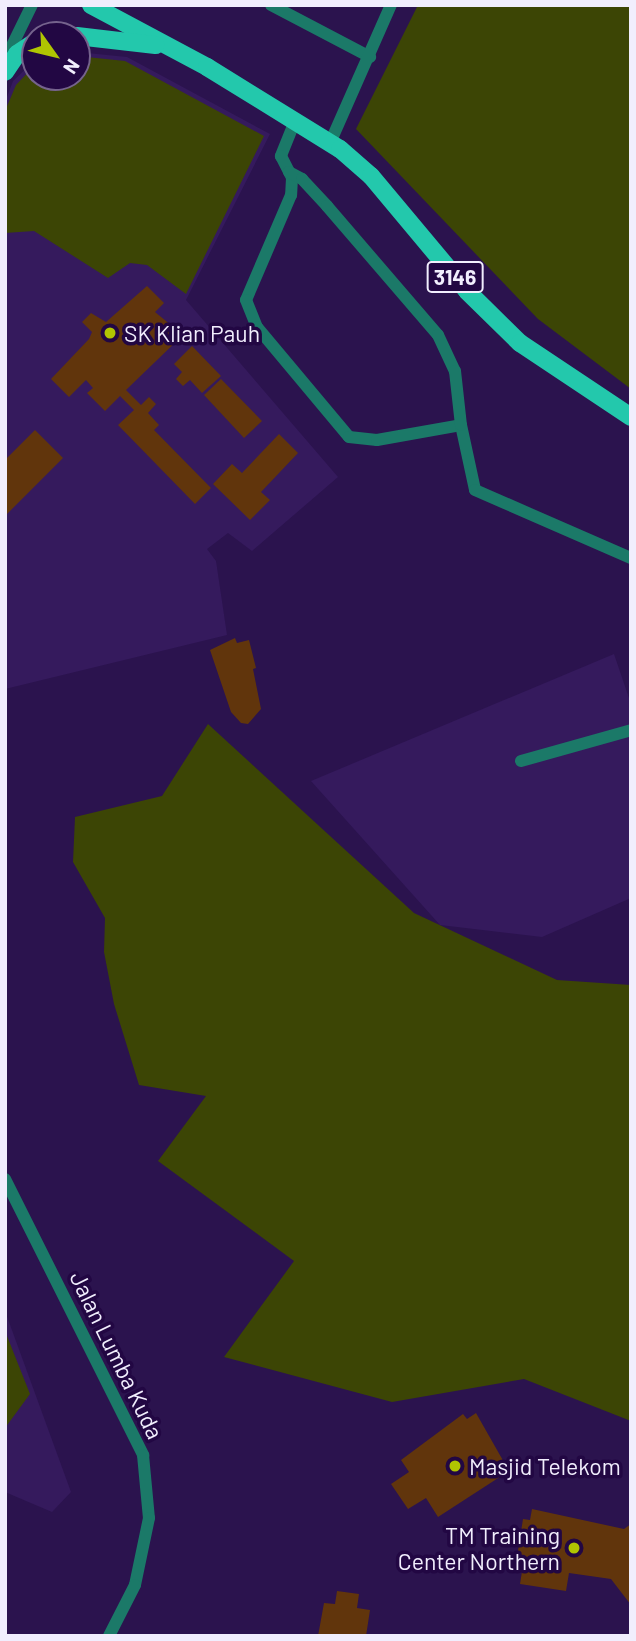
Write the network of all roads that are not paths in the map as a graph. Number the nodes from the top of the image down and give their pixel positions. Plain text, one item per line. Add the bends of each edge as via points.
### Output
1 (32, 5) edge
2 (91, 5) edge
3 (113, 5) edge
4 (271, 5) edge
5 (391, 5) edge
6 (126, 23) junction
7 (91, 38) edge
8 (172, 48) junction
9 (21, 51) edge
10 (370, 57) junction
11 (5, 60) edge
12 (5, 72) edge
13 (295, 121) junction
14 (330, 143) junction
15 (289, 172) junction
16 (631, 418) edge
17 (461, 425) junction
18 (631, 558) edge
19 (631, 730) edge
20 (522, 761) dead end
21 (5, 1179) edge
22 (109, 1636) edge

1 - 11 street
2 - 6 main road, 3146
3 - 6 main road
4 - 10 street
5 - 10 street
6 - 8 main road, 3146
7 - 8 main road
8 - 13 main road, 3146
9 - 12 main road
10 - 14 street
13 - 14 main road, 3146
13 - 15 street via 281,149
14 - 16 main road, 3146 via 371,176 467,291 520,343
15 - 17 street via 327,206 438,335 455,371
15 - 17 street via 292,186 287,209 246,300 257,327 349,437 377,440
17 - 18 street via 475,489
19 - 20 street
21 - 22 street, Jalan Lumba Kuda via 143,1455 149,1518 135,1585

